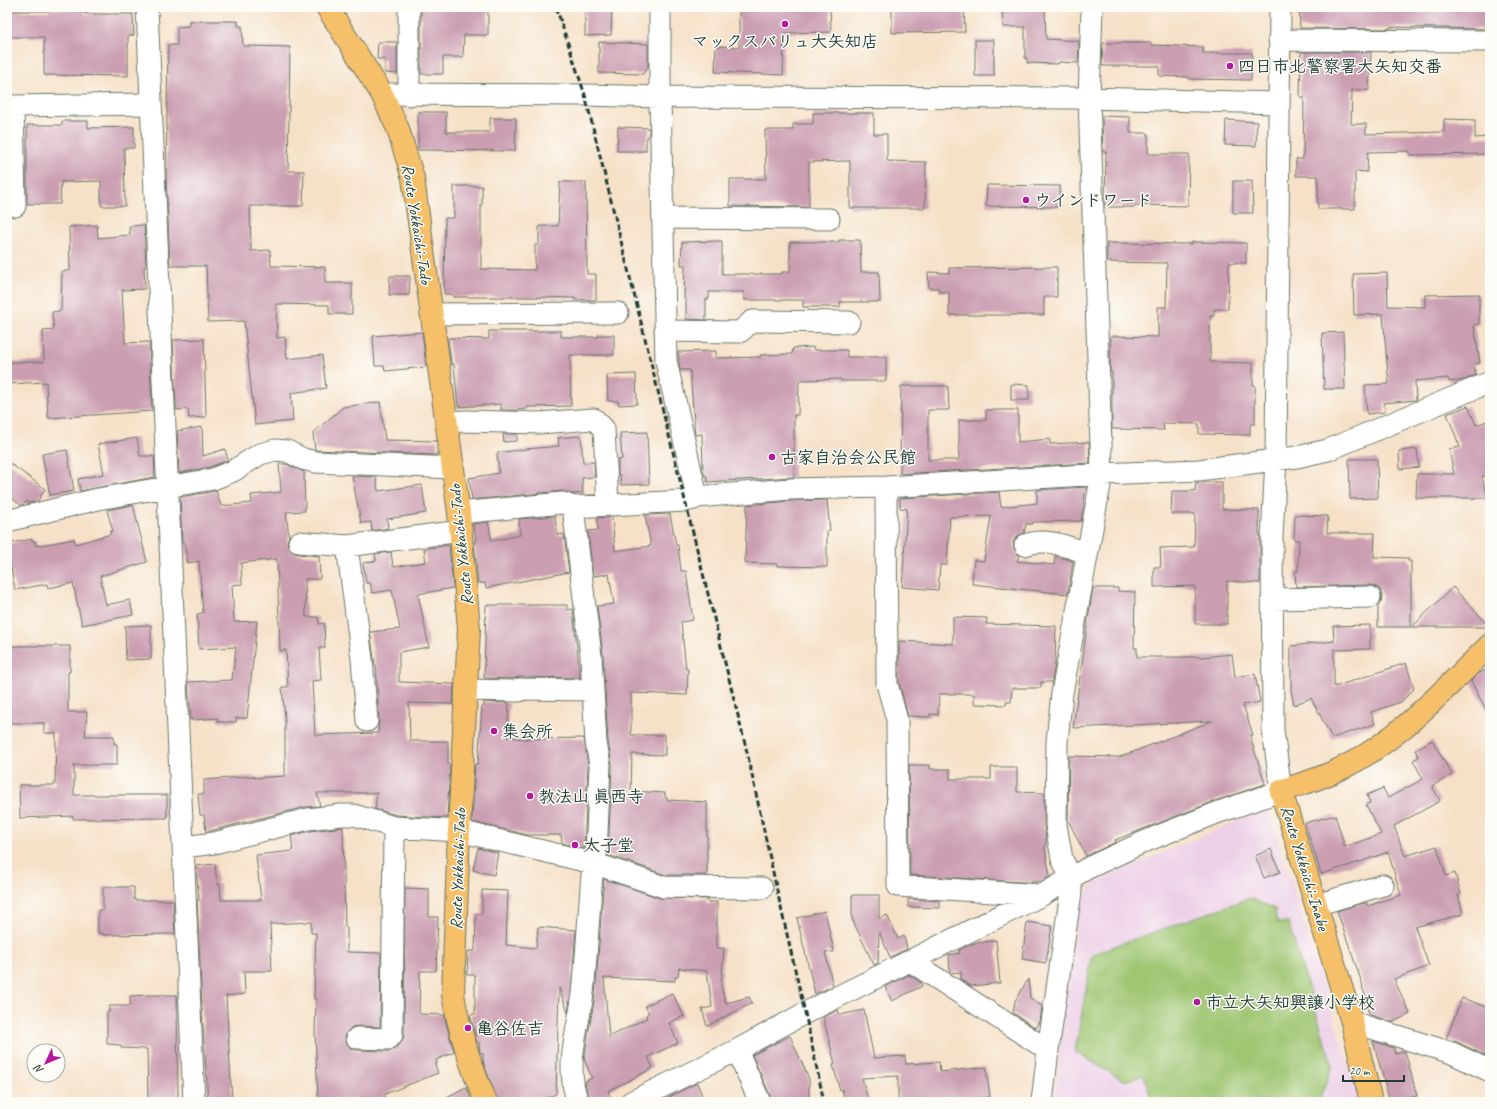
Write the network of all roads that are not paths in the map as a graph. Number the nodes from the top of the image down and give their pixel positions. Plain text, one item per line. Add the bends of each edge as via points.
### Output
1 (147, 7) edge
2 (327, 7) edge
3 (409, 7) edge
4 (660, 7) edge
5 (1092, 7) edge
6 (1280, 7) edge
7 (1279, 40) junction
8 (1490, 41) edge
9 (382, 94) junction
10 (409, 95) junction
11 (660, 97) junction
12 (1089, 98) junction
13 (1279, 102) junction
14 (151, 104) junction
15 (15, 206) dead end
16 (663, 218) junction
17 (829, 219) dead end
18 (618, 313) dead end
19 (432, 314) junction
20 (849, 322) dead end
21 (666, 331) junction
22 (1490, 382) edge
23 (446, 422) junction
24 (1276, 459) junction
25 (453, 468) junction
26 (1102, 474) junction
27 (166, 486) junction
28 (886, 487) junction
29 (697, 497) junction
30 (608, 505) junction
31 (573, 507) junction
32 (7, 521) edge
33 (460, 522) junction
34 (299, 542) dead end
35 (1025, 545) dead end
36 (347, 546) junction
37 (1087, 554) junction
38 (1370, 597) dead end
39 (1272, 599) junction
40 (1490, 645) edge
41 (466, 690) junction
42 (593, 690) junction
43 (367, 722) dead end
44 (1281, 791) junction
45 (394, 827) junction
46 (459, 831) junction
47 (184, 847) junction
48 (593, 863) junction
49 (1071, 878) junction
50 (1383, 886) dead end
51 (762, 888) dead end
52 (1042, 895) junction
53 (1316, 905) junction
54 (910, 961) junction
55 (1352, 1022) junction
56 (357, 1038) dead end
57 (737, 1050) junction
58 (1048, 1050) junction
59 (1490, 1071) edge
60 (641, 1100) edge
61 (194, 1102) edge
62 (486, 1102) edge
63 (578, 1102) edge
64 (760, 1102) edge
65 (1042, 1102) edge
66 (1371, 1102) edge

1 - 14 street
2 - 9 main road, Route Yokkaichi-Tado
3 - 10 street
4 - 11 street
5 - 12 street
6 - 7 street
7 - 8 street
7 - 13 street
9 - 10 street
9 - 19 main road, Route Yokkaichi-Tado via 398,129 413,178
10 - 11 street
11 - 12 street
11 - 16 street
12 - 13 street
12 - 26 street
13 - 24 street
14 - 15 street via 13,106
14 - 27 street
16 - 17 street
16 - 21 street
18 - 19 street
19 - 23 main road, Route Yokkaichi-Tado
20 - 21 street via 752,322 740,332
21 - 29 street via 666,361
22 - 24 street via 1328,450
23 - 25 main road, Route Yokkaichi-Tado
23 - 30 street via 538,423 594,419 604,429
24 - 26 street via 1199,470
24 - 39 street
25 - 27 street via 315,462 275,450 260,454 233,471 213,479
25 - 33 main road, Route Yokkaichi-Tado
26 - 28 street
26 - 37 street
27 - 32 street
27 - 47 street
28 - 29 street via 790,489
28 - 52 street via 887,684 897,720 898,886
29 - 30 street via 684,501
30 - 31 street
31 - 33 street via 563,503
31 - 42 street
33 - 36 street
33 - 41 main road, Route Yokkaichi-Tado via 469,629
34 - 36 street
35 - 37 street via 1032,542 1051,543
36 - 43 street via 362,659
37 - 49 street via 1062,693 1057,741 1056,825 1062,860
38 - 39 street
39 - 44 street via 1273,730
40 - 44 main road, Route Yokkaichi-Inabe via 1385,742 1338,770
41 - 42 street
41 - 46 main road, Route Yokkaichi-Tado
42 - 48 street via 600,765 596,855
44 - 49 street via 1146,841
44 - 53 main road, Route Yokkaichi-Inabe
45 - 46 street
45 - 47 street via 354,815 341,815 308,819 214,843
45 - 56 street via 392,1035 388,1039
46 - 48 street
46 - 62 main road, Route Yokkaichi-Tado via 453,994 465,1048
47 - 61 street
48 - 51 street via 664,887
48 - 63 street via 582,994 572,1066 574,1092
49 - 52 street
49 - 58 street
50 - 53 street
52 - 54 street
53 - 55 main road, Route Yokkaichi-Inabe
54 - 57 street
54 - 58 street
55 - 59 street via 1452,1053
55 - 66 main road, Route Yokkaichi-Inabe
57 - 60 street
57 - 64 street
58 - 65 street

